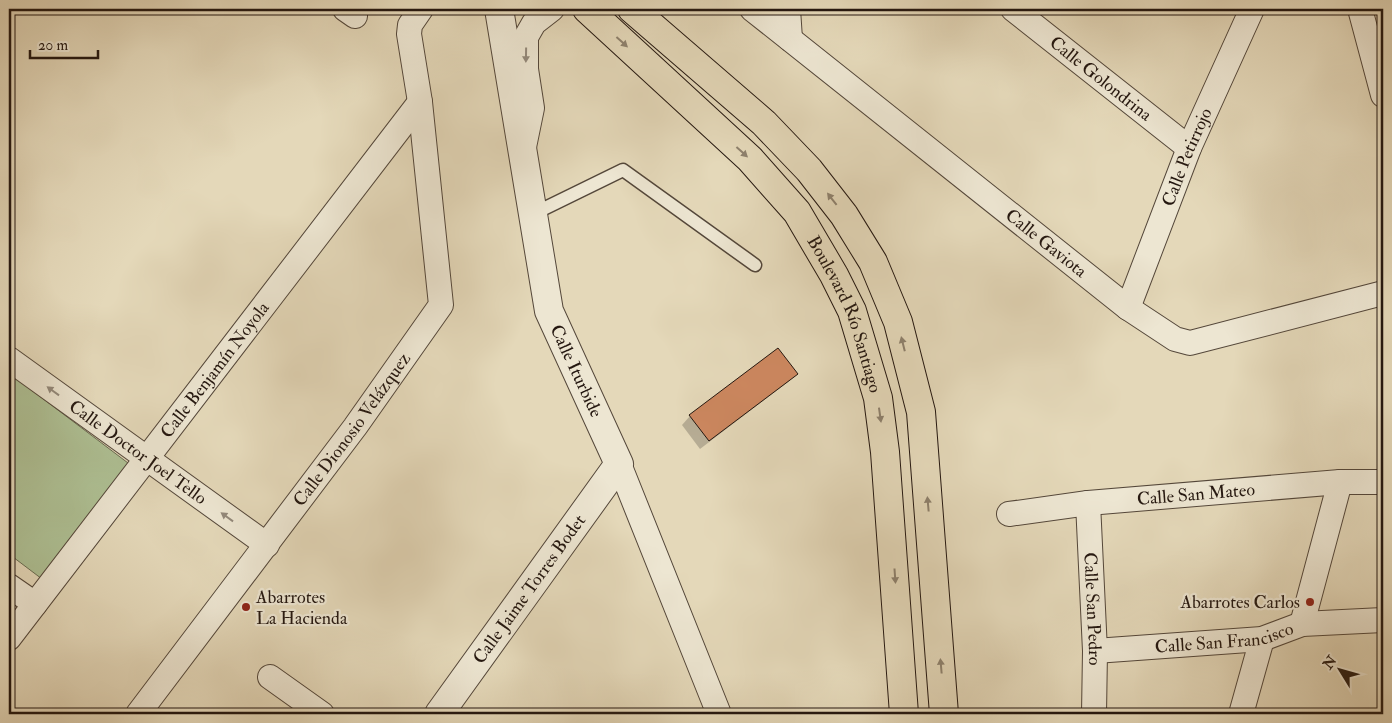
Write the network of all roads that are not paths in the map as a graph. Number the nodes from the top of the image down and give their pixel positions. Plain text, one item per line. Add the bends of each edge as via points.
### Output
1 (421, 9) edge
2 (498, 9) edge
3 (587, 9) edge
4 (632, 9) edge
5 (752, 9) edge
6 (788, 9) edge
7 (1013, 9) edge
8 (1252, 9) edge
9 (1360, 9) edge
10 (549, 11) edge
11 (790, 38) junction
12 (1383, 95) edge
13 (420, 102) junction
14 (1189, 148) junction
15 (522, 152) junction
16 (533, 214) junction
17 (755, 265) dead end
18 (1383, 293) edge
19 (1128, 308) junction
20 (9, 359) edge
21 (148, 459) junction
22 (619, 464) junction
23 (1340, 482) junction
24 (1383, 482) edge
25 (1088, 503) junction
26 (1009, 514) dead end
27 (267, 545) junction
28 (9, 586) edge
29 (35, 604) junction
30 (1383, 620) edge
31 (1302, 624) junction
32 (9, 638) edge
33 (1262, 638) junction
34 (1095, 651) junction
35 (270, 677) dead end
36 (138, 714) edge
37 (322, 714) edge
38 (439, 714) edge
39 (719, 714) edge
40 (904, 714) edge
41 (944, 714) edge
42 (1094, 714) edge
43 (1241, 714) edge

1 - 13 street, Calle Dionosio Velázquez via 410,25 409,34
2 - 15 street, Calle Iturbide
3 -> 40 main road, Boulevard Río Santiago via 750,159 797,212 852,311 878,398 885,452
41 -> 4 main road via 920,412 898,322 873,262 844,215 809,170 764,123
5 - 11 street, Calle Gaviota
6 - 11 street
7 - 14 street, Calle Golondrina
8 - 14 street, Calle Petirrojo
9 - 12 street
10 -> 15 street via 534,23 526,37 526,70 532,108
11 - 19 street, Calle Gaviota
13 - 21 street, Calle Benjamín Noyola
13 - 27 street, Calle Dionosio Velázquez via 441,305 356,428
14 - 19 street, Calle Petirrojo
15 - 16 street, Calle Iturbide
16 - 17 lane via 623,170
16 - 22 street, Calle Iturbide via 549,311
18 - 19 street, Calle Gaviota via 1190,343 1175,339
21 -> 20 street, Calle Doctor Joel Tello
27 -> 21 street, Calle Doctor Joel Tello
21 - 29 street, Calle Benjamín Noyola
22 - 38 street, Calle Jaime Torres Bodet
22 - 39 street, Calle Iturbide
23 - 24 street, Calle San Mateo
23 - 25 street, Calle San Mateo
23 - 31 street
25 - 26 street, Calle San Mateo
25 - 34 street, Calle San Pedro
27 - 36 street, Calle Dionosio Velázquez
28 - 29 street
29 - 32 street, Calle Benjamín Noyola
30 - 31 street, Calle San Francisco
31 - 33 street, Calle San Francisco
33 - 34 street, Calle San Francisco
33 - 43 street
34 - 42 street, Calle San Pedro
35 - 37 street

